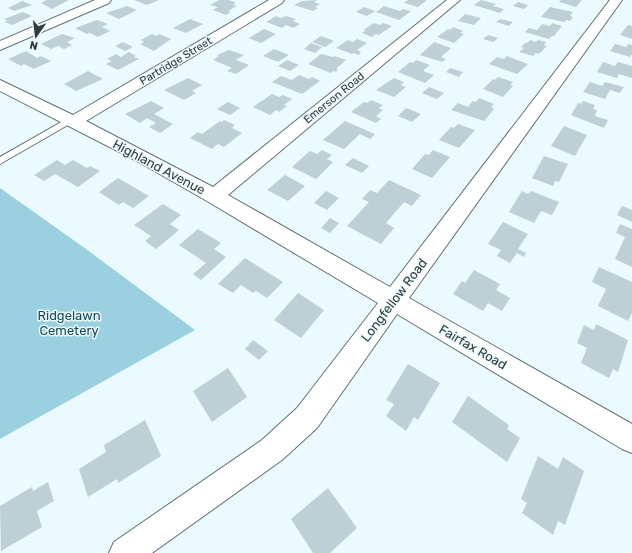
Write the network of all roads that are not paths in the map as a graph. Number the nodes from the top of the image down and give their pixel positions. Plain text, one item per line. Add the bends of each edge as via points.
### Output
1 (104, 0) edge
2 (454, 0) edge
3 (616, 0) edge
4 (273, 1) edge
5 (0, 46) edge
6 (0, 85) edge
7 (72, 121) junction
8 (0, 161) edge
9 (214, 196) junction
10 (315, 255) joint
11 (394, 301) junction
12 (632, 439) edge
13 (125, 553) edge

1 - 5 street
2 - 9 street, Emerson Road
3 - 11 street, Longfellow Road
4 - 7 street, Partridge Street
6 - 7 street, Highland Avenue
7 - 8 lane, Partridge Street
7 - 9 street, Highland Avenue
9 - 10 street, Highland Avenue
10 - 11 street, Fairfax Road
11 - 12 street, Fairfax Road
11 - 13 street, Longfellow Road via 318,404 296,429 272,450

